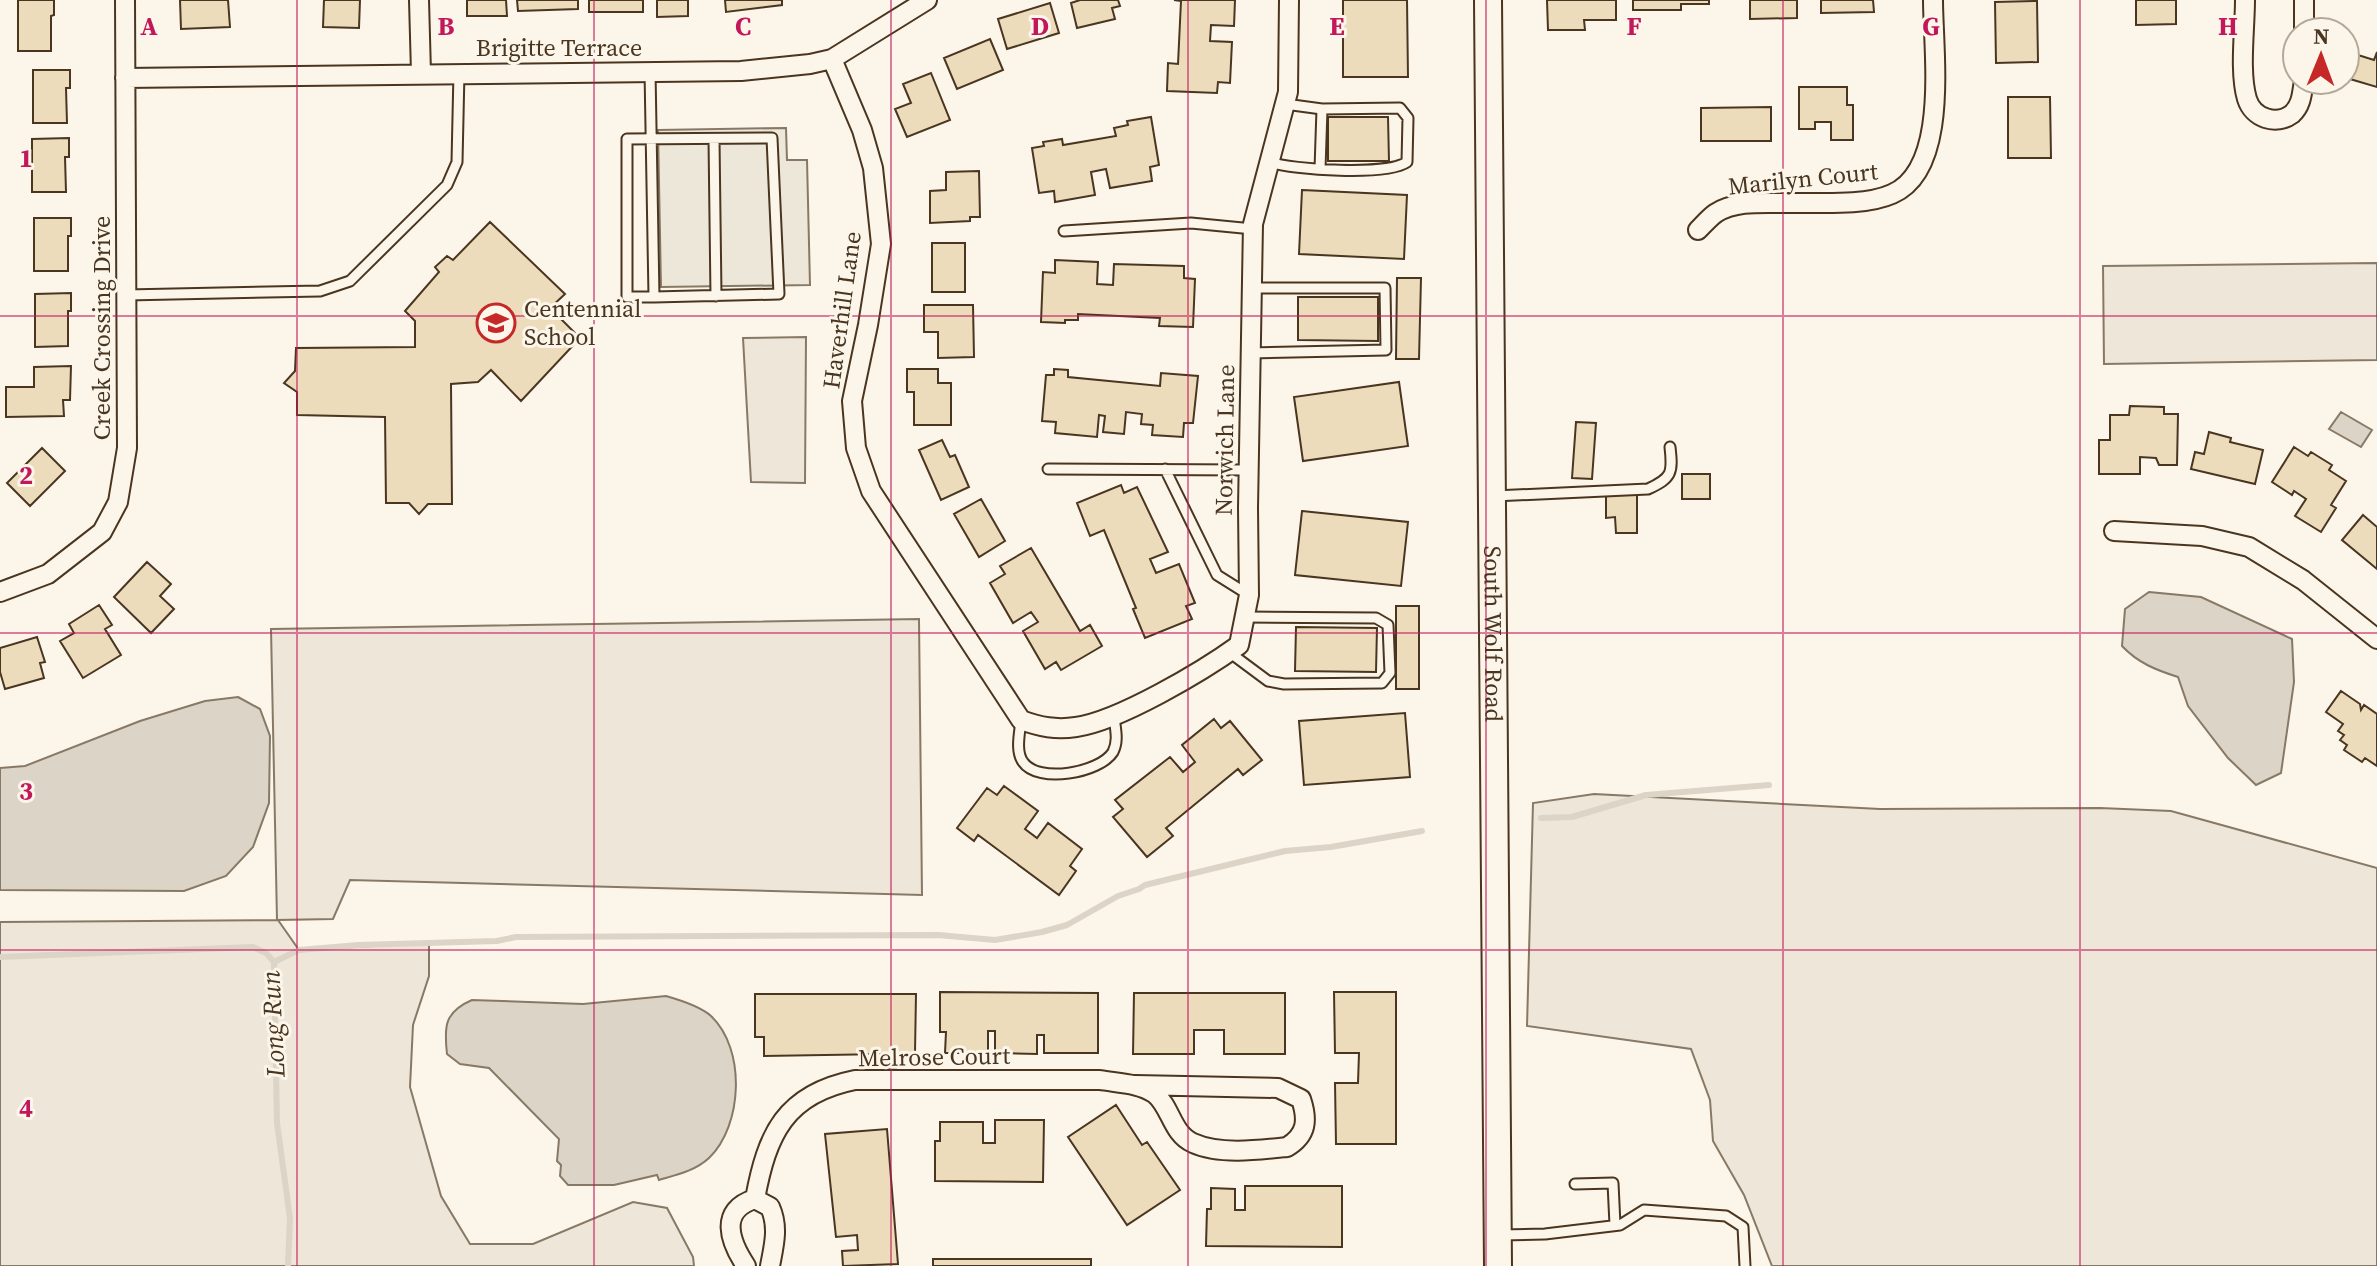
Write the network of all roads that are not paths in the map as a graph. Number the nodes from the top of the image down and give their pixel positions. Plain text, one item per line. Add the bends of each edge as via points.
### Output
1 (125, 0) edge
2 (419, 0) edge
3 (927, 0) edge
4 (1289, 0) edge
5 (1488, 0) edge
6 (1933, 0) edge
7 (2245, 0) edge
8 (832, 59) junction
9 (650, 71) junction
10 (459, 72) junction
11 (421, 73) junction
12 (125, 78) junction
13 (2302, 96) edge
14 (1285, 104) junction
15 (1322, 109) junction
16 (714, 139) junction
17 (651, 140) junction
18 (1269, 162) junction
19 (1320, 169) junction
20 (1253, 229) junction
21 (1698, 230) dead end
22 (1064, 231) dead end
23 (1252, 288) junction
24 (126, 295) junction
25 (716, 296) junction
26 (654, 297) junction
27 (1250, 353) junction
28 (1670, 447) dead end
29 (1048, 469) dead end
30 (1165, 469) junction
31 (1248, 470) junction
32 (1491, 496) junction
33 (2114, 531) dead end
34 (0, 592) edge
35 (1249, 595) junction
36 (1244, 617) junction
37 (2377, 639) edge
38 (1229, 652) junction
39 (1113, 714) junction
40 (1021, 720) junction
41 (1135, 1085) junction
42 (1575, 1184) dead end
43 (755, 1199) junction
44 (1615, 1225) junction
45 (1498, 1235) junction
46 (746, 1266) edge
47 (770, 1266) edge
48 (1498, 1266) edge
49 (1745, 1266) edge

1 - 12 street, Creek Crossing Drive
2 - 11 street
3 - 8 street, Brigitte Terrace
4 - 14 street, Norwich Lane
5 - 32 main road, South Wolf Road
6 - 21 street, Marilyn Court via 1934,118 1928,150 1914,178 1894,194 1871,201 1746,204 1717,212
7 - 13 street via 2247,101 2257,115 2272,120 2291,115
8 - 9 street, Brigitte Terrace via 741,71
8 - 40 street, Haverhill Lane via 873,168 881,244 852,401 856,448 871,491
9 - 10 street, Brigitte Terrace
9 - 17 lane
10 - 11 street, Brigitte Terrace
10 - 24 lane via 457,162 447,185 350,281 320,291
11 - 12 street, Brigitte Terrace
12 - 24 street, Creek Crossing Drive
14 - 15 lane
14 - 18 street, Norwich Lane
15 - 19 lane
15 - 19 lane via 1400,108 1408,118 1407,162 1396,168
16 - 17 lane
16 - 25 lane
16 - 25 lane via 772,138 779,294
17 - 26 lane
17 - 26 lane via 627,139 627,297
18 - 19 lane
18 - 20 street, Norwich Lane
20 - 22 lane via 1191,223
20 - 23 street, Norwich Lane
23 - 27 street, Norwich Lane
23 - 27 lane via 1385,288 1386,350
24 - 34 street, Creek Crossing Drive via 127,448 118,502 102,532 76,553 48,574
25 - 26 lane
27 - 31 street, Norwich Lane
28 - 32 lane via 1672,468 1664,482 1648,489
29 - 30 lane
30 - 31 lane
30 - 35 lane via 1217,575
31 - 35 street, Norwich Lane
32 - 45 main road, South Wolf Road
33 - 37 street via 2202,536 2249,547 2303,580
35 - 36 street, Norwich Lane
36 - 38 street, Norwich Lane via 1239,645
36 - 38 lane via 1376,618 1388,625 1390,673 1382,683 1284,684 1268,681
38 - 39 street
39 - 40 street via 1080,727 1057,729
39 - 40 lane via 1117,740 1108,759 1064,774 1026,766 1019,752
41 - 41 street, Melrose Court via 1155,1095 1179,1133 1192,1143 1210,1148 1287,1147 1303,1133 1301,1099 1278,1088
41 - 43 street, Melrose Court via 1100,1080 898,1079 829,1085 789,1110 777,1127
42 - 44 lane via 1613,1183
43 - 46 street via 737,1209 731,1225 733,1246
43 - 47 street via 774,1215
44 - 45 lane
44 - 49 lane via 1644,1210 1726,1216 1743,1227
45 - 48 main road, South Wolf Road

